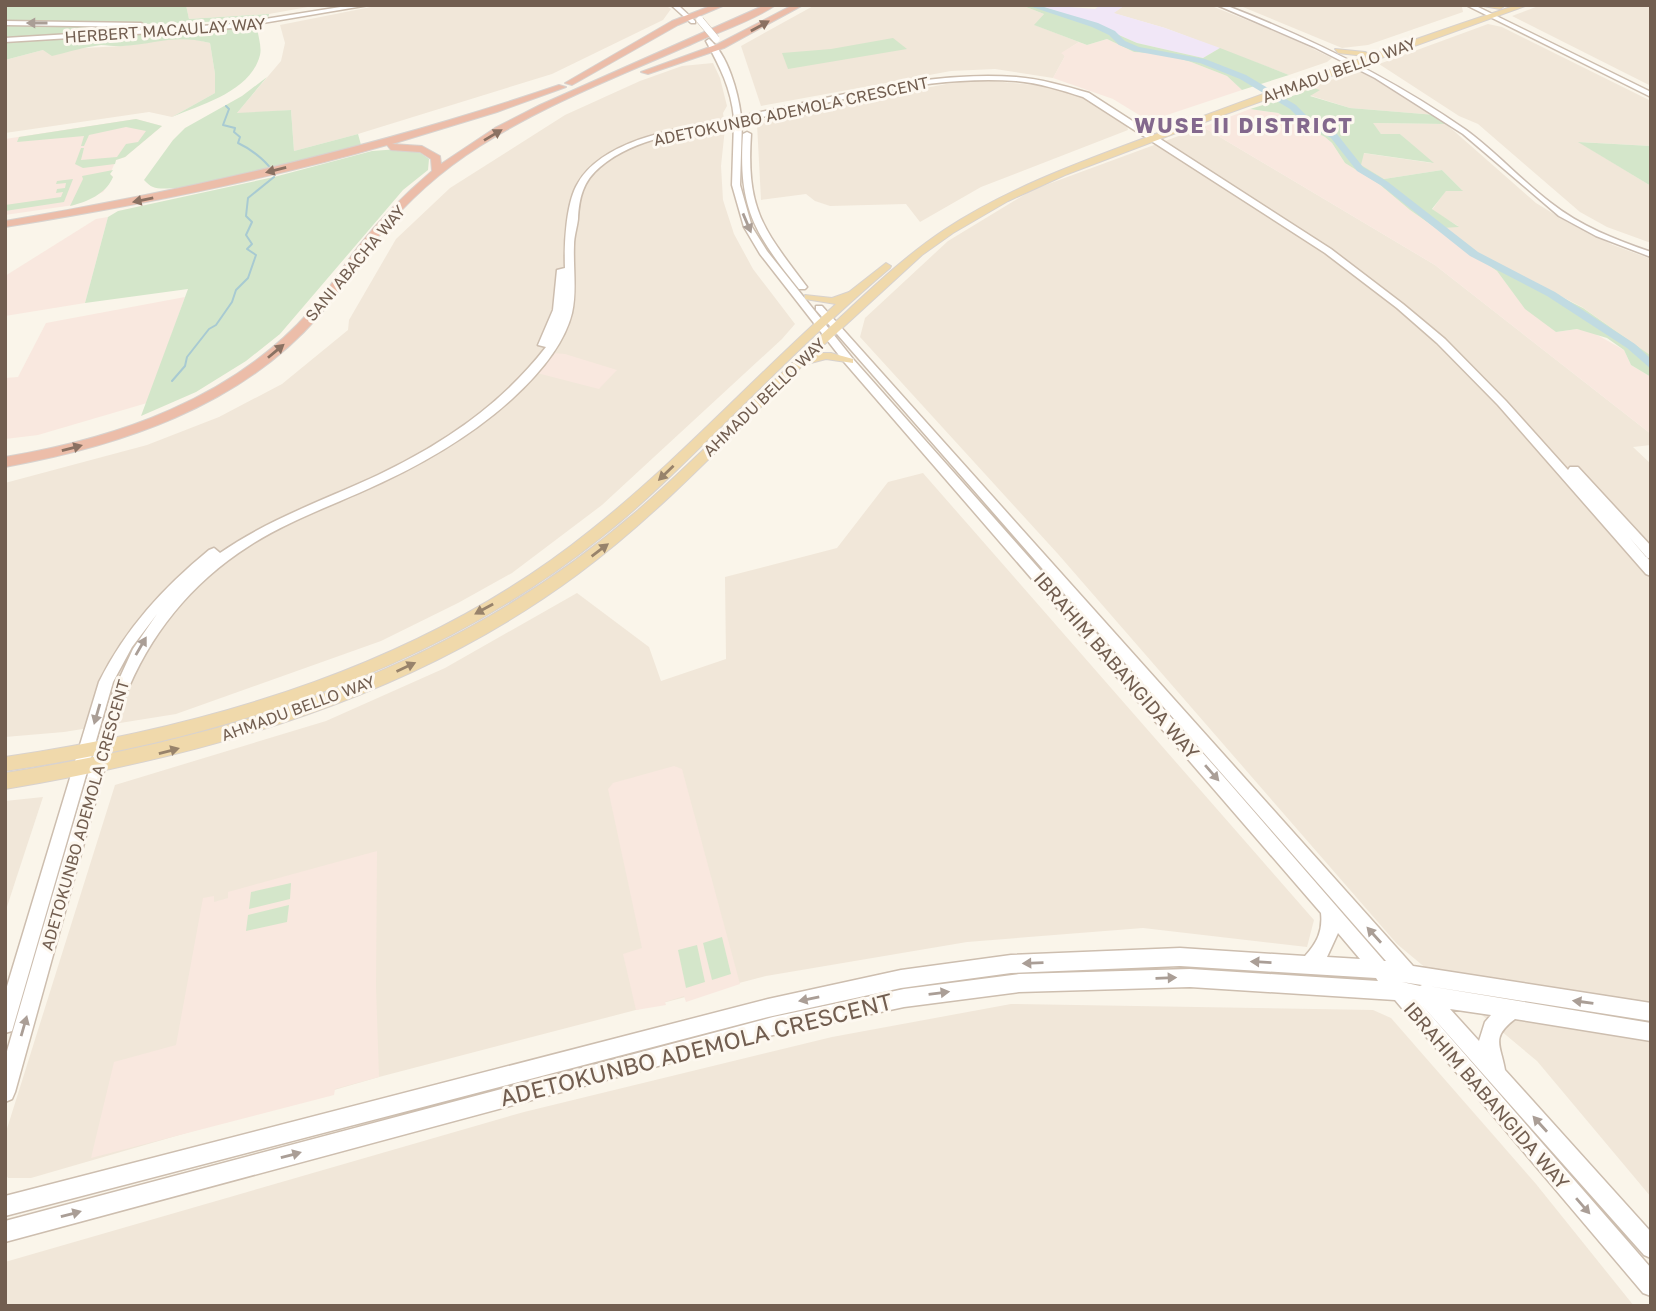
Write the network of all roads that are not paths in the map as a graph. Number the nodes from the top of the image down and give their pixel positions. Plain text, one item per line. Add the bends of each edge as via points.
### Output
1 (354, 5) edge
2 (366, 5) edge
3 (756, 5) edge
4 (772, 5) edge
5 (799, 5) edge
6 (1220, 5) edge
7 (1227, 5) edge
8 (1525, 5) edge
9 (718, 6) edge
10 (1487, 10) edge
11 (687, 13) edge
12 (1507, 22) junction
13 (5, 23) edge
14 (740, 37) junction
15 (5, 40) edge
16 (715, 44) junction
17 (696, 56) junction
18 (1369, 56) junction
19 (723, 57) junction
20 (1338, 60) junction
21 (1354, 61) junction
22 (1370, 69) junction
23 (561, 93) junction
24 (1651, 93) edge
25 (1229, 106) junction
26 (743, 117) junction
27 (718, 121) junction
28 (1154, 134) junction
29 (357, 150) junction
30 (437, 173) junction
31 (5, 224) edge
32 (1651, 253) edge
33 (855, 293) junction
34 (809, 297) junction
35 (827, 326) junction
36 (849, 361) junction
37 (792, 369) junction
38 (5, 463) edge
39 (1651, 554) edge
40 (1651, 571) edge
41 (103, 750) junction
42 (86, 752) junction
43 (5, 764) edge
44 (98, 767) junction
45 (80, 771) junction
46 (5, 781) edge
47 (1329, 910) junction
48 (1309, 964) junction
49 (1379, 969) junction
50 (1406, 971) junction
51 (1397, 990) junction
52 (1424, 993) junction
53 (1512, 1010) junction
54 (1651, 1012) edge
55 (5, 1024) edge
56 (1651, 1032) edge
57 (1500, 1079) junction
58 (5, 1092) edge
59 (5, 1206) edge
60 (5, 1232) edge
61 (1651, 1248) edge
62 (1651, 1285) edge

1 -> 13 main road, HERBERT MACAULAY WAY via 217,24
2 - 15 main road, HERBERT MACAULAY WAY via 262,23
3 - 23 highway, SANI ABACHA WAY
4 - 23 highway, SANI ABACHA WAY
14 -> 5 highway
6 - 20 street
7 - 20 street
8 - 10 main road, AHMADU BELLO WAY
9 - 11 highway
10 - 12 main road
10 - 12 main road
10 - 18 main road, AHMADU BELLO WAY
11 - 16 main road, IBRAHIM BABANGIDA WAY
11 - 23 highway
12 - 24 main road
14 - 16 highway
14 - 19 highway
16 - 17 highway
16 - 19 main road, IBRAHIM BABANGIDA WAY
17 - 19 highway
17 - 23 highway
18 - 20 main road
18 - 21 main road, AHMADU BELLO WAY
18 - 22 main road
19 - 26 main road, IBRAHIM BABANGIDA WAY
20 - 21 main road, AHMADU BELLO WAY
20 - 21 street
20 - 22 main road
20 - 25 main road, AHMADU BELLO WAY
20 - 25 main road, AHMADU BELLO WAY via 1295,85
21 - 22 street
22 - 32 street via 1467,134 1567,217
23 - 29 highway, SANI ABACHA WAY
30 -> 23 highway, SANI ABACHA WAY
25 - 28 main road, AHMADU BELLO WAY
26 - 27 main road, ADETOKUNBO ADEMOLA CRESCENT
26 - 28 main road, ADETOKUNBO ADEMOLA CRESCENT via 943,80 997,77 1043,82 1080,93
26 - 34 main road, IBRAHIM BABANGIDA WAY via 749,201 773,248
26 -> 35 main road, IBRAHIM BABANGIDA WAY via 736,186 748,227 762,252
41 -> 27 main road, ADETOKUNBO ADEMOLA CRESCENT via 123,680 140,647 160,618 209,569 277,525 439,448 494,411 534,371 566,320 574,203 593,169 638,143
27 -> 42 main road, ADETOKUNBO ADEMOLA CRESCENT via 632,140 599,157 577,177 567,194 560,241 558,310 542,346 520,375 479,412 432,443 280,513 236,537 198,566 153,608 120,650
28 - 33 main road, AHMADU BELLO WAY via 1024,178 982,198 908,248
28 - 35 main road, AHMADU BELLO WAY via 1051,175 973,215
28 - 39 main road, ADETOKUNBO ADEMOLA CRESCENT via 1393,291 1461,350
28 - 40 main road, ADETOKUNBO ADEMOLA CRESCENT via 1328,251 1441,341 1502,402
29 - 30 highway via 422,149 436,158
29 -> 31 highway, SANI ABACHA WAY via 210,186
38 -> 30 highway, SANI ABACHA WAY via 79,446 154,421 254,368 309,320 390,216
33 - 34 main road via 833,301
33 - 35 main road, AHMADU BELLO WAY
34 - 35 main road, IBRAHIM BABANGIDA WAY
35 - 36 main road, IBRAHIM BABANGIDA WAY
35 - 37 main road, AHMADU BELLO WAY
35 -> 41 main road, AHMADU BELLO WAY via 624,510 563,559 488,607 395,655 327,683 228,717
50 -> 35 main road, IBRAHIM BABANGIDA WAY
36 - 37 main road via 821,355
36 -> 47 main road, IBRAHIM BABANGIDA WAY
44 -> 37 main road, AHMADU BELLO WAY via 226,735 331,699 485,627 610,542
41 - 42 main road, AHMADU BELLO WAY
41 - 44 main road, ADETOKUNBO ADEMOLA CRESCENT
42 - 43 main road, AHMADU BELLO WAY
42 - 45 main road, ADETOKUNBO ADEMOLA CRESCENT
44 - 45 main road, AHMADU BELLO WAY
58 -> 44 main road, ADETOKUNBO ADEMOLA CRESCENT
45 - 46 main road, AHMADU BELLO WAY
45 - 55 main road, ADETOKUNBO ADEMOLA CRESCENT
47 - 48 main road via 1329,941
47 - 49 main road, IBRAHIM BABANGIDA WAY
48 - 49 main road, ADETOKUNBO ADEMOLA CRESCENT
48 -> 59 main road, ADETOKUNBO ADEMOLA CRESCENT via 1180,957 1011,964 901,979 679,1030
49 - 50 main road, ADETOKUNBO ADEMOLA CRESCENT
49 - 51 main road, IBRAHIM BABANGIDA WAY
50 - 52 main road, IBRAHIM BABANGIDA WAY
54 -> 50 main road, ADETOKUNBO ADEMOLA CRESCENT
51 - 52 main road, ADETOKUNBO ADEMOLA CRESCENT
60 -> 51 main road, ADETOKUNBO ADEMOLA CRESCENT via 760,1029 904,998 1018,983 1190,978
51 -> 62 main road, IBRAHIM BABANGIDA WAY
52 - 53 main road, ADETOKUNBO ADEMOLA CRESCENT
52 - 57 main road, IBRAHIM BABANGIDA WAY
53 - 56 main road, ADETOKUNBO ADEMOLA CRESCENT
53 - 57 main road via 1490,1029 1490,1054
61 -> 57 main road, IBRAHIM BABANGIDA WAY

